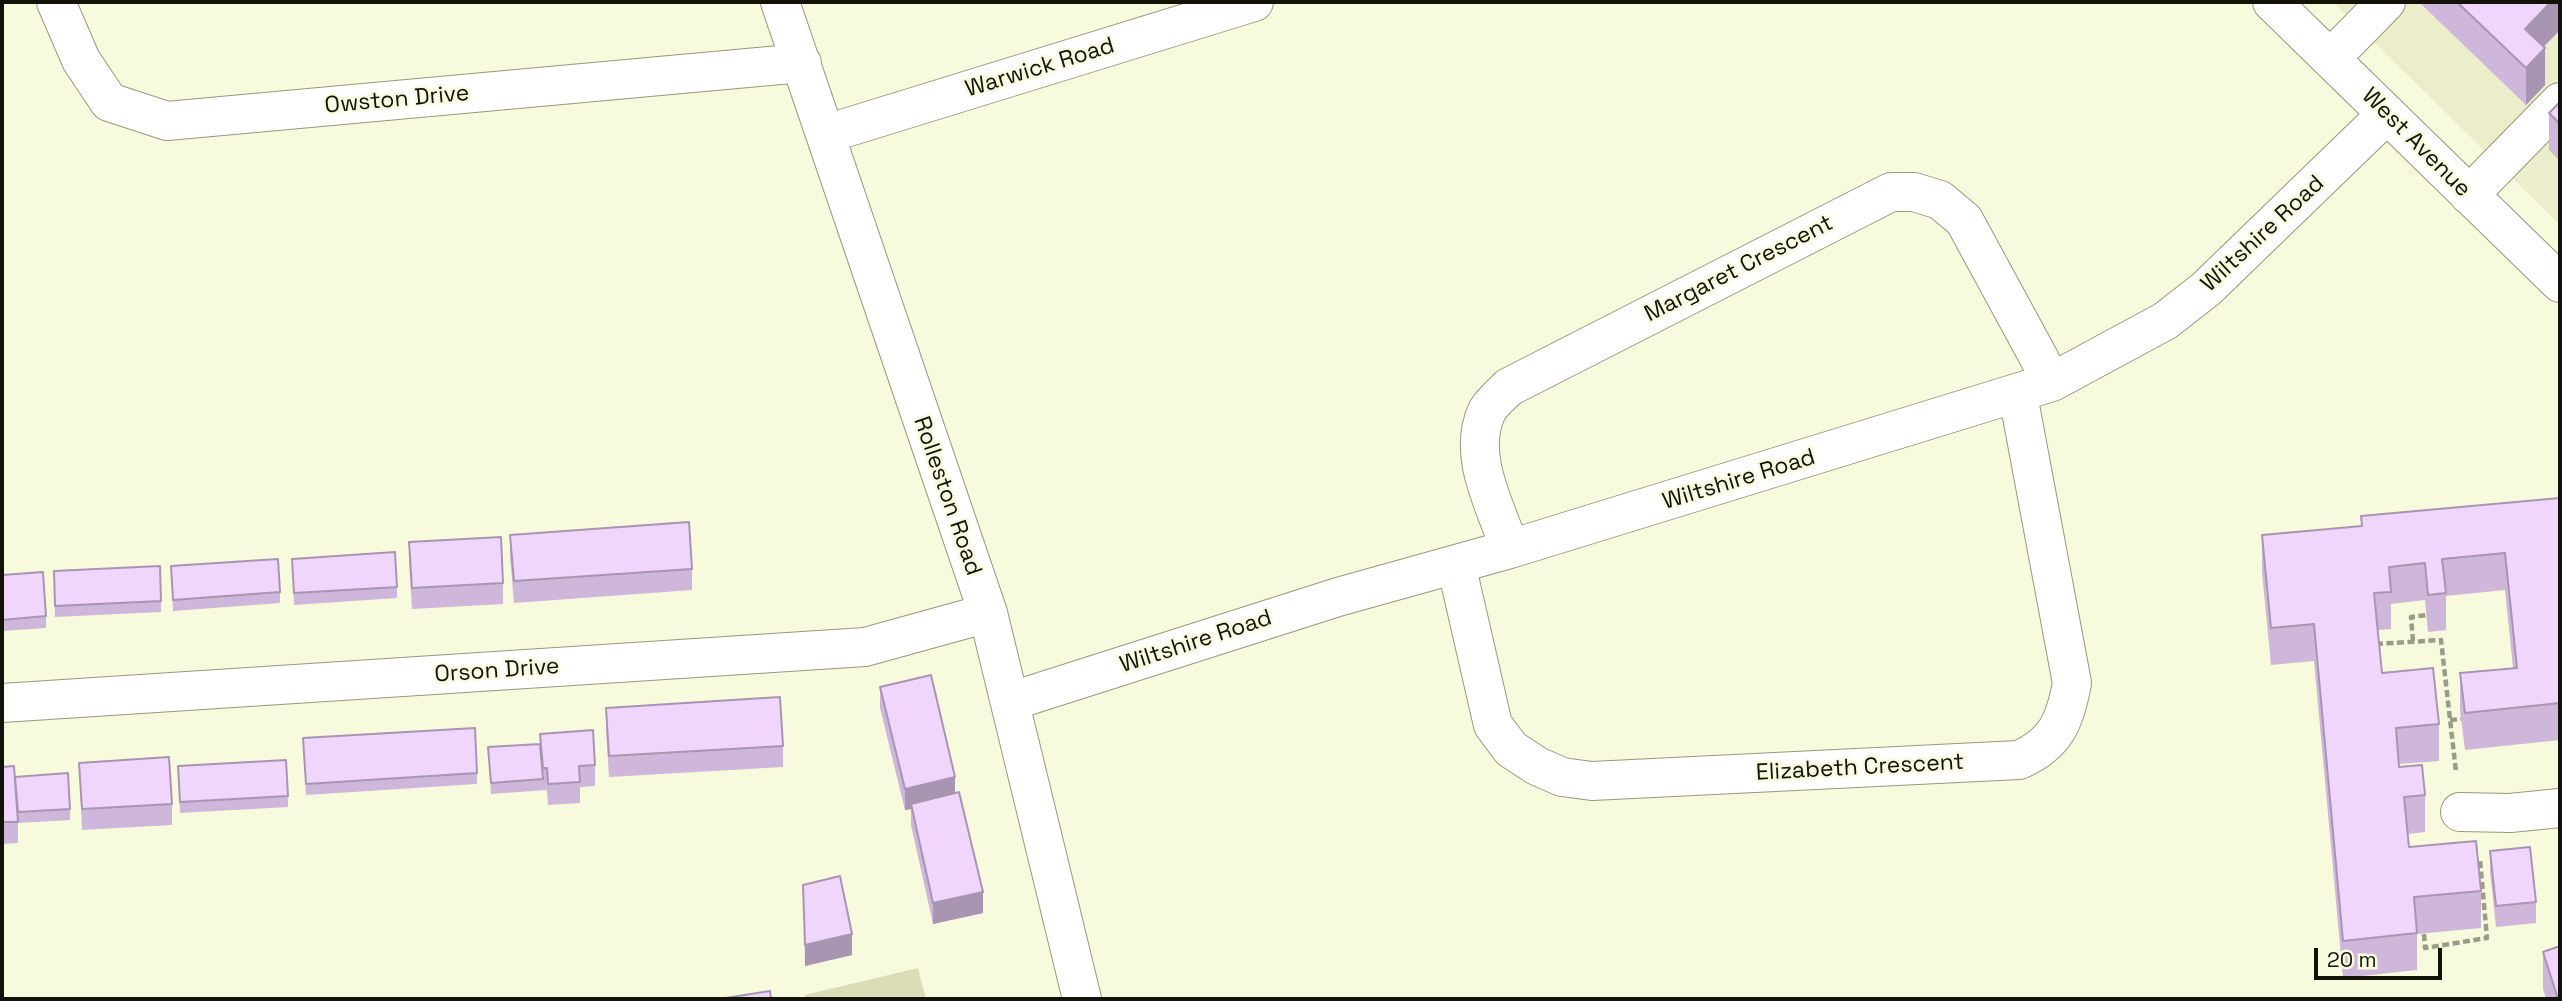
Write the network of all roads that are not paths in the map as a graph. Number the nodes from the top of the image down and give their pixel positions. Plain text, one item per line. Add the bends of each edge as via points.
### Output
1 (56, 2) edge
2 (780, 2) edge
3 (1254, 2) edge
4 (2272, 2) edge
5 (2386, 2) edge
6 (2331, 58) junction
7 (802, 62) junction
8 (2560, 102) edge
9 (2387, 114) junction
10 (826, 134) junction
11 (2469, 195) junction
12 (2560, 283) edge
13 (2035, 389) junction
14 (1510, 549) junction
15 (1456, 564) junction
16 (988, 613) junction
17 (1012, 701) junction
18 (2, 703) edge
19 (2560, 808) edge
20 (2460, 812) road end
21 (1082, 999) edge

1 - 7 street, Owston Drive via 81,60 109,102 166,121
2 - 7 street, Rolleston Road
3 - 10 street, Warwick Road
4 - 6 street, West Avenue
5 - 6 street
6 - 9 street, West Avenue
7 - 10 street, Rolleston Road
8 - 11 street
9 - 11 street, West Avenue
9 - 13 street, Wiltshire Road via 2206,289 2165,321
10 - 16 street, Rolleston Road
11 - 12 street, West Avenue
13 - 14 street, Wiltshire Road
13 - 14 street, Margaret Crescent via 1964,220 1940,200 1914,192 1891,192 1509,387 1488,409 1480,429 1478,455
13 - 15 street, Elizabeth Crescent via 2071,683 2067,710 2056,733 2041,750 2019,760 1592,781 1562,777 1511,750 1493,725
14 - 15 street, Wiltshire Road
15 - 17 street, Wiltshire Road
16 - 17 street, Rolleston Road
16 - 18 street, Orson Drive via 864,647
17 - 21 street, Rolleston Road
19 - 20 street

